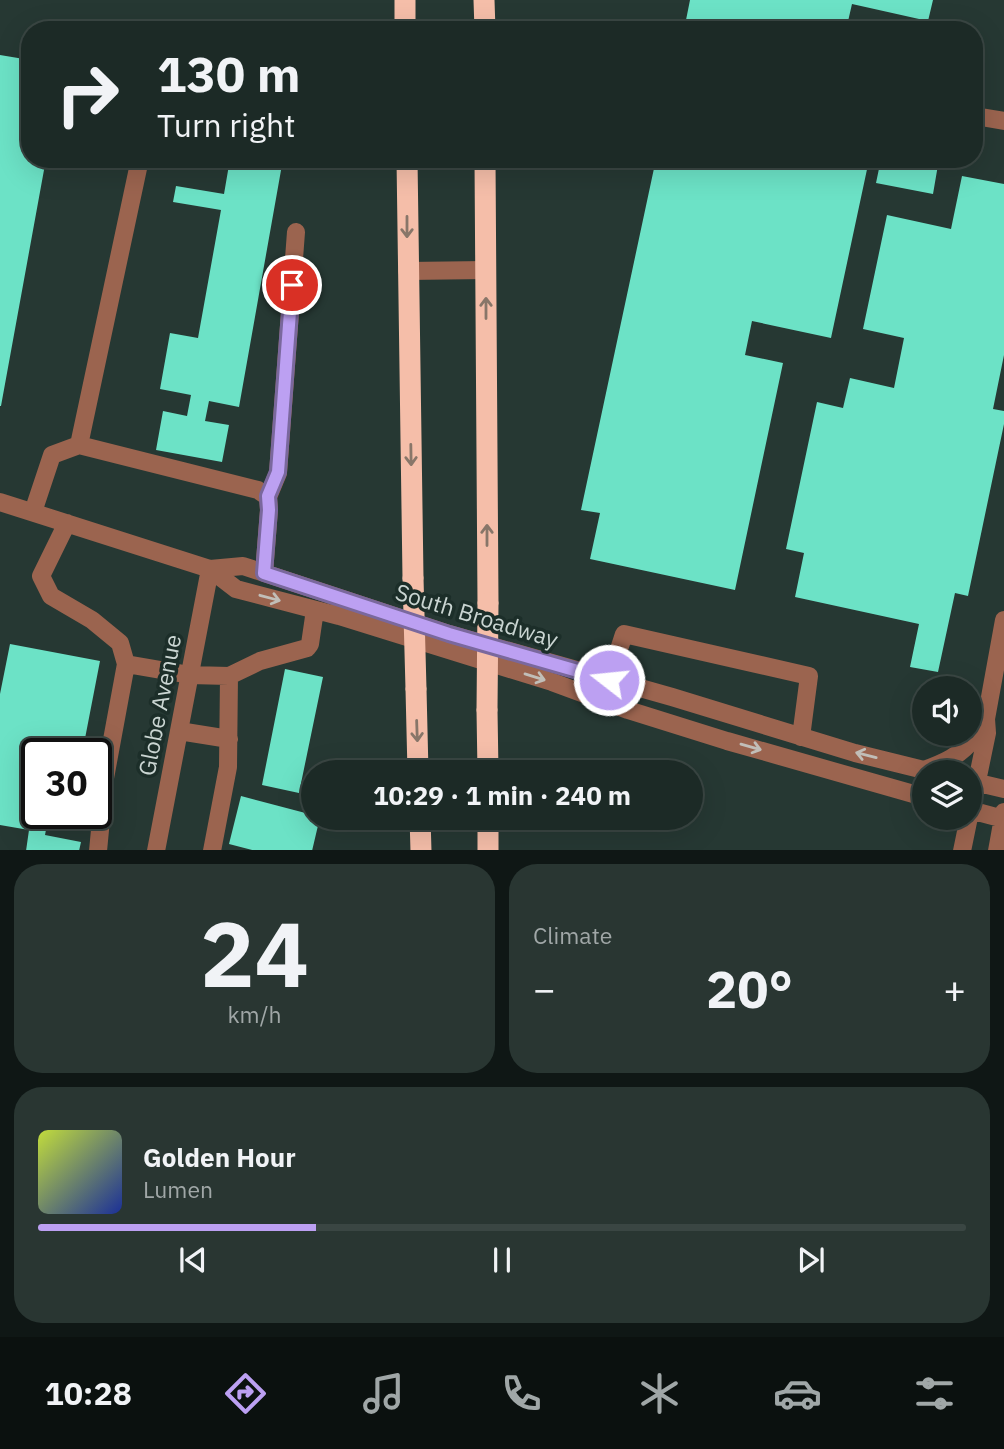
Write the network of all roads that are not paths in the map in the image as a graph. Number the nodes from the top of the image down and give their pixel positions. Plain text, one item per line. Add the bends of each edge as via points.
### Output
1 (405, 0) edge
2 (484, 0) edge
3 (405, 21) edge
4 (485, 21) edge
5 (983, 117) edge
6 (1004, 121) edge
7 (138, 168) edge
8 (407, 168) edge
9 (485, 168) edge
10 (296, 232) dead end
11 (486, 270) junction
12 (407, 271) junction
13 (79, 446) junction
14 (268, 496) junction
15 (0, 502) edge
16 (33, 512) junction
17 (67, 523) junction
18 (210, 569) junction
19 (264, 573) junction
20 (315, 610) junction
21 (1004, 620) edge
22 (126, 664) junction
23 (190, 675) junction
24 (229, 676) junction
25 (609, 680) junction
26 (986, 719) junction
27 (179, 732) junction
28 (801, 737) junction
29 (229, 738) junction
30 (418, 760) edge
31 (488, 760) edge
32 (949, 760) edge
33 (980, 760) edge
34 (912, 767) edge
35 (982, 784) edge
36 (1004, 789) edge
37 (912, 794) edge
38 (982, 814) edge
39 (1004, 817) edge
40 (420, 830) edge
41 (488, 830) edge
42 (966, 830) edge
43 (98, 850) edge
44 (156, 850) edge
45 (212, 850) edge
46 (421, 850) edge
47 (488, 850) edge
48 (962, 850) edge
49 (997, 850) edge

1 - 3 highway
2 - 4 highway
5 - 6 street
7 - 13 street
8 -> 12 highway
9 - 11 highway
10 - 14 street via 278,472
11 - 12 street
31 -> 11 highway, bridge
12 -> 30 highway, bridge
13 - 14 street
13 - 16 street via 52,456
14 - 19 street
15 - 16 street, South Broadway
16 - 17 street, South Broadway
17 - 18 street, South Broadway
17 - 22 street via 41,576 51,596 120,643
18 - 19 street, South Broadway via 243,566
18 -> 20 street, South Broadway via 236,589
18 - 23 street, Globe Avenue
19 - 25 street, South Broadway
20 - 24 street via 307,648 260,661
20 -> 37 street, South Broadway via 727,741
21 - 26 street
22 - 23 street
22 - 43 street via 105,778
23 - 24 street
23 - 27 street, Globe Avenue
24 - 29 street
25 - 28 street, South Broadway
25 - 28 street via 624,634 809,676
26 - 32 street via 974,738
26 - 33 street
27 - 29 street
27 - 44 street, Globe Avenue
34 -> 28 street, South Broadway
29 - 45 street
35 - 36 street
38 - 39 street
39 - 49 street
40 - 46 highway
41 - 47 highway
42 - 48 street

